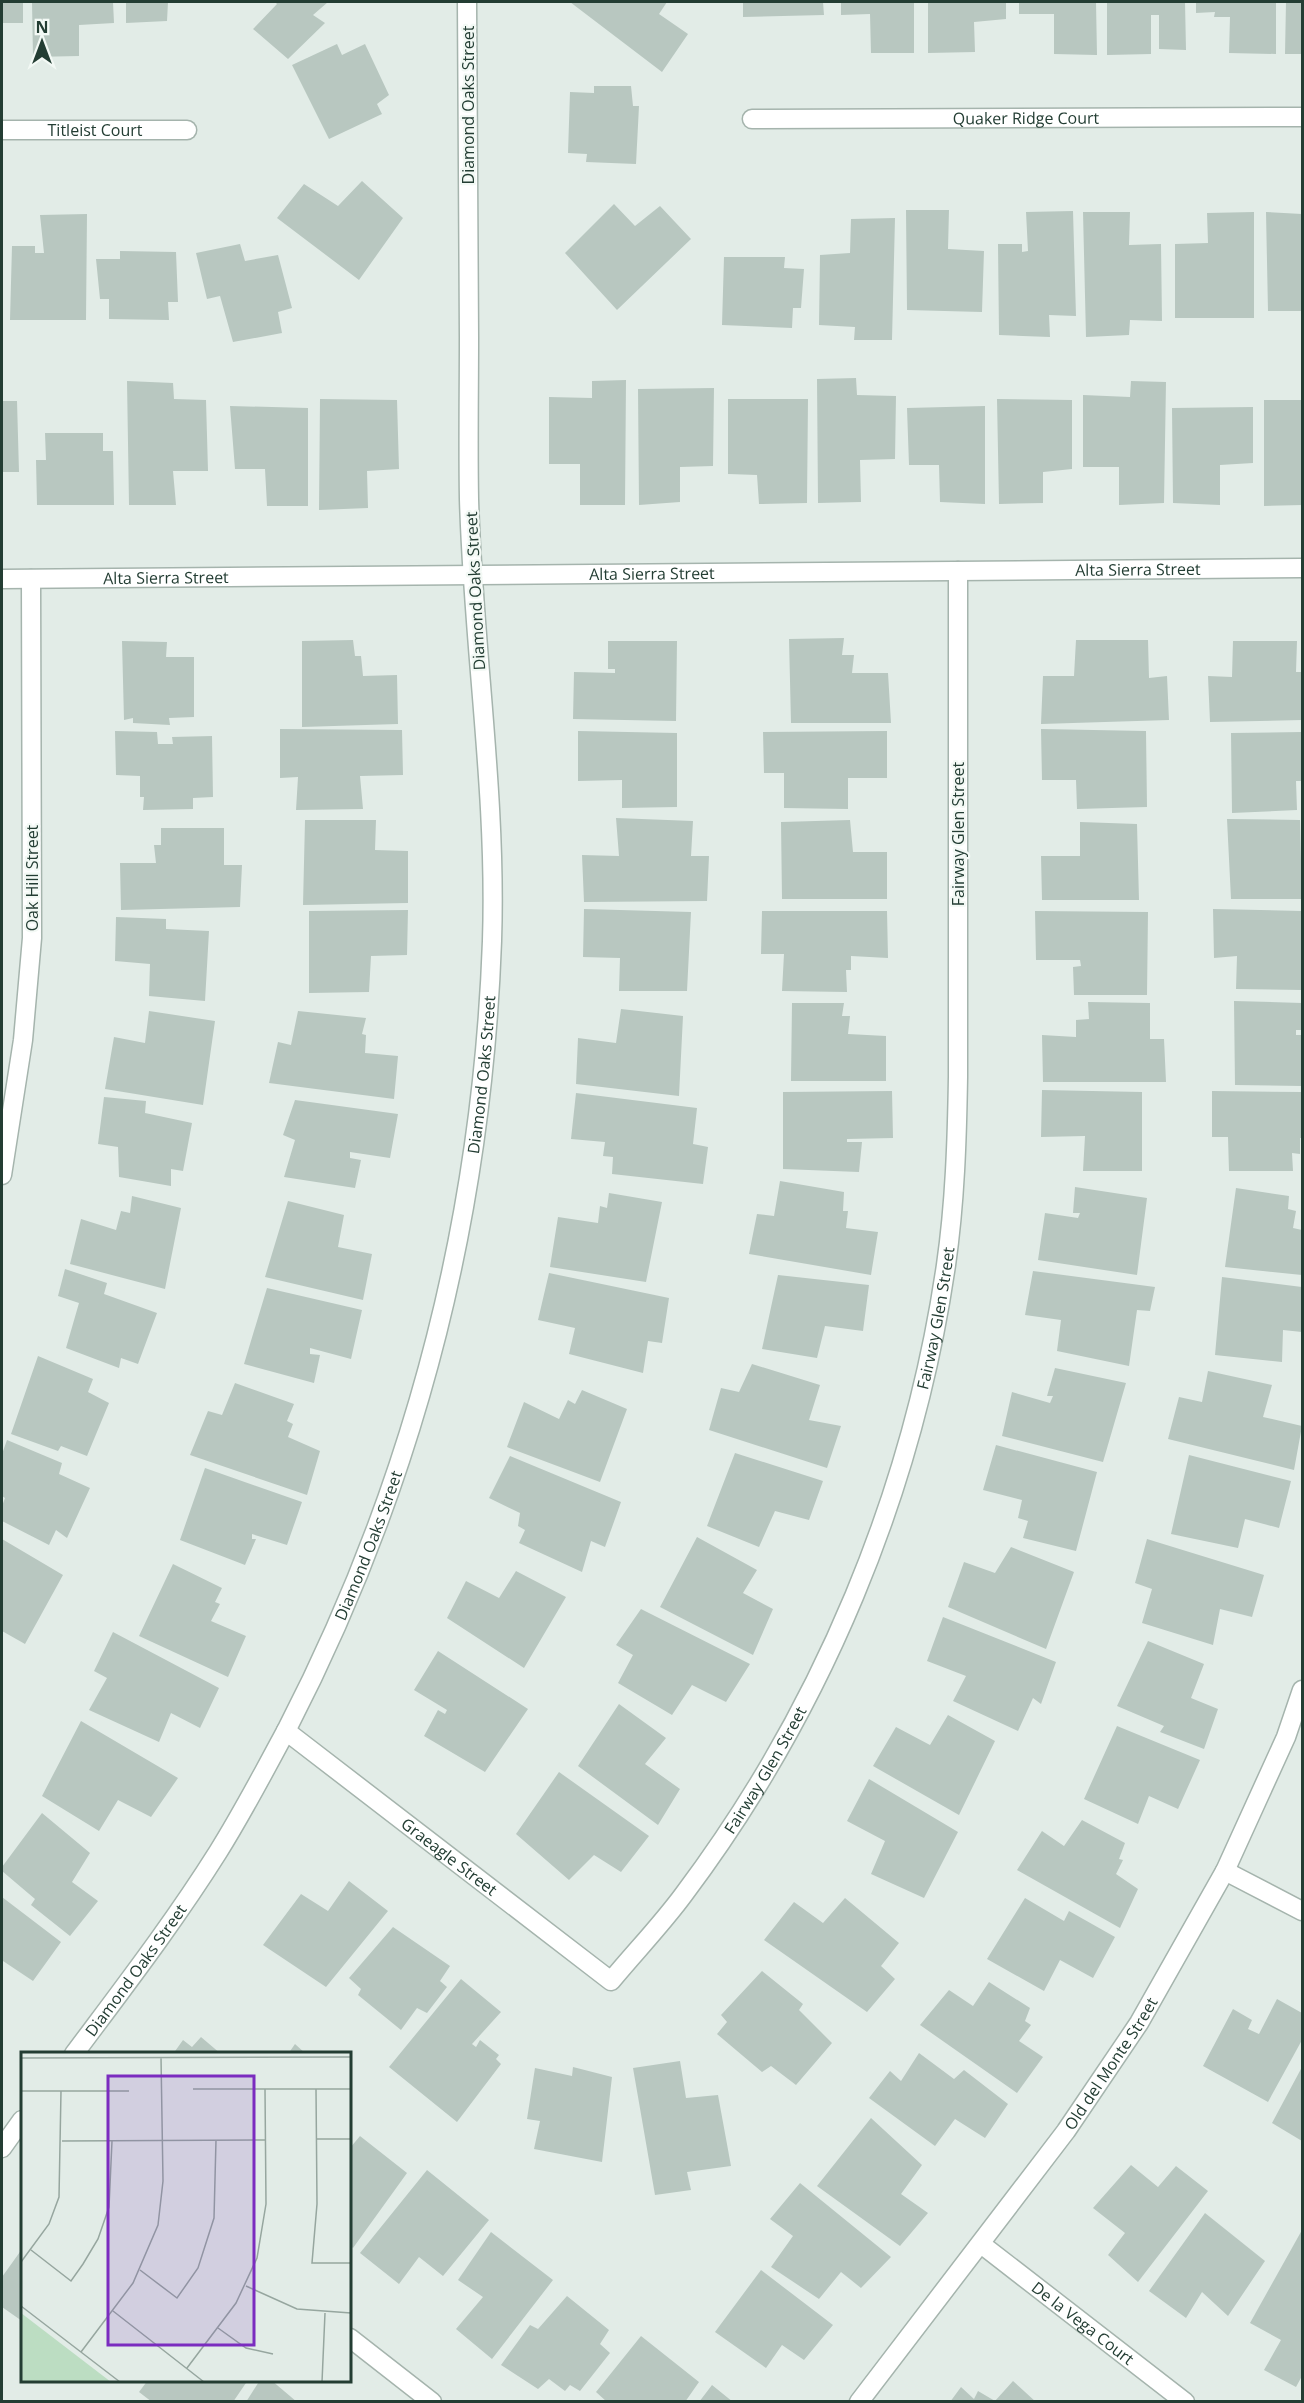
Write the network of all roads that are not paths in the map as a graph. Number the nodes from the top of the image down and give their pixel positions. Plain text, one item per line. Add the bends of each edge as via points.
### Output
1 (467, 2) edge
2 (1302, 117) edge
3 (752, 119) dead end
4 (2, 130) edge
5 (187, 130) dead end
6 (1302, 568) edge
7 (958, 571) junction
8 (474, 576) junction
9 (2, 579) edge
10 (31, 579) junction
11 (2, 1175) edge
12 (1302, 1690) edge
13 (285, 1731) junction
14 (1226, 1871) junction
15 (1302, 1911) edge
16 (611, 1982) joint
17 (76, 2052) edge
18 (21, 2121) edge
19 (2, 2148) edge
20 (981, 2244) junction
21 (351, 2339) edge
22 (432, 2402) edge
23 (859, 2402) edge
24 (1185, 2402) edge

1 - 8 street, Diamond Oaks Street via 469,499
2 - 3 street, Quaker Ridge Court
4 - 5 street, Titleist Court
6 - 7 street, Alta Sierra Street
7 - 8 street, Alta Sierra Street
7 - 16 street, Fairway Glen Street via 956,1152 946,1265 925,1376 896,1485 855,1596 802,1709 745,1806 684,1894
8 - 10 street, Alta Sierra Street
8 - 13 street, Diamond Oaks Street via 491,838 492,937 484,1066 466,1205 440,1326 408,1441 365,1562 315,1676
9 - 10 street, Alta Sierra Street
10 - 11 street, Oak Hill Street via 32,938 23,1040
12 - 14 street, Old del Monte Street via 1286,1737
13 - 16 street, Graeagle Street
13 - 17 street, Diamond Oaks Street via 214,1858 158,1943
14 - 15 street
14 - 20 street, Old del Monte Street via 1139,2023
18 - 19 street
20 - 23 street, Old del Monte Street
20 - 24 street, De la Vega Court
21 - 22 street

